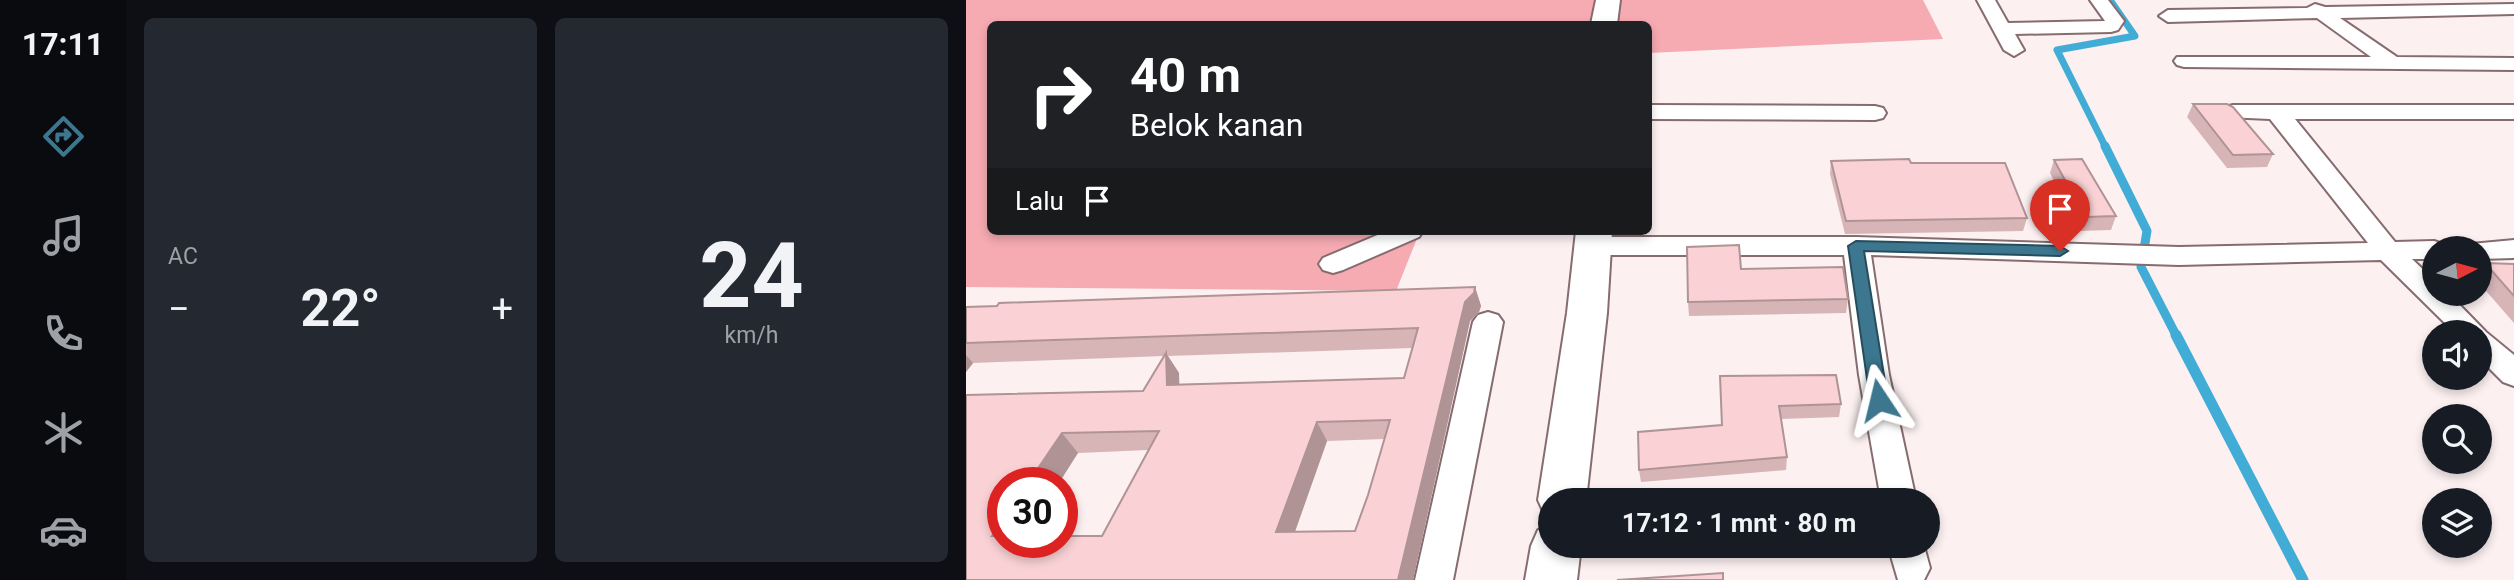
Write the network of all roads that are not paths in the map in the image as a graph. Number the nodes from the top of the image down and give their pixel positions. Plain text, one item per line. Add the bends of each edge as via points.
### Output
1 (1608, 0) edge
2 (1986, 0) edge
3 (2099, 0) edge
4 (2304, 0) edge
5 (2514, 9) edge
6 (2320, 12) junction
7 (2168, 16) dead end
8 (1604, 21) edge
9 (2003, 29) junction
10 (2014, 50) dead end
11 (2184, 61) dead end
12 (2390, 61) junction
13 (2514, 64) edge
14 (1652, 112) edge
15 (2233, 112) edge
16 (2514, 112) edge
17 (1875, 113) dead end
18 (2277, 113) junction
19 (1401, 235) edge
20 (1594, 238) edge
21 (1856, 246) junction
22 (2514, 249) edge
23 (2387, 250) junction
24 (2422, 250) edge
25 (2492, 250) edge
26 (1333, 264) dead end
27 (2459, 320) edge
28 (1488, 323) dead end
29 (2492, 353) edge
30 (2514, 374) edge
31 (1563, 488) edge
32 (1896, 488) edge
33 (1554, 558) edge
34 (1434, 580) edge
35 (1551, 580) edge

1 - 8 street
2 - 9 street
3 - 9 street via 2115,21 2111,26
4 - 6 street
5 - 6 street
6 - 7 street
6 - 12 street
9 - 10 street
11 - 12 street
12 - 13 street
14 - 17 street
15 - 18 street
16 - 18 street
18 - 23 street
19 - 26 street
20 - 21 street
20 - 31 street
21 - 23 street via 2179,256
21 - 32 street
22 - 25 street
23 - 24 street
23 - 27 street
28 - 34 street
29 - 30 street
33 - 35 street

